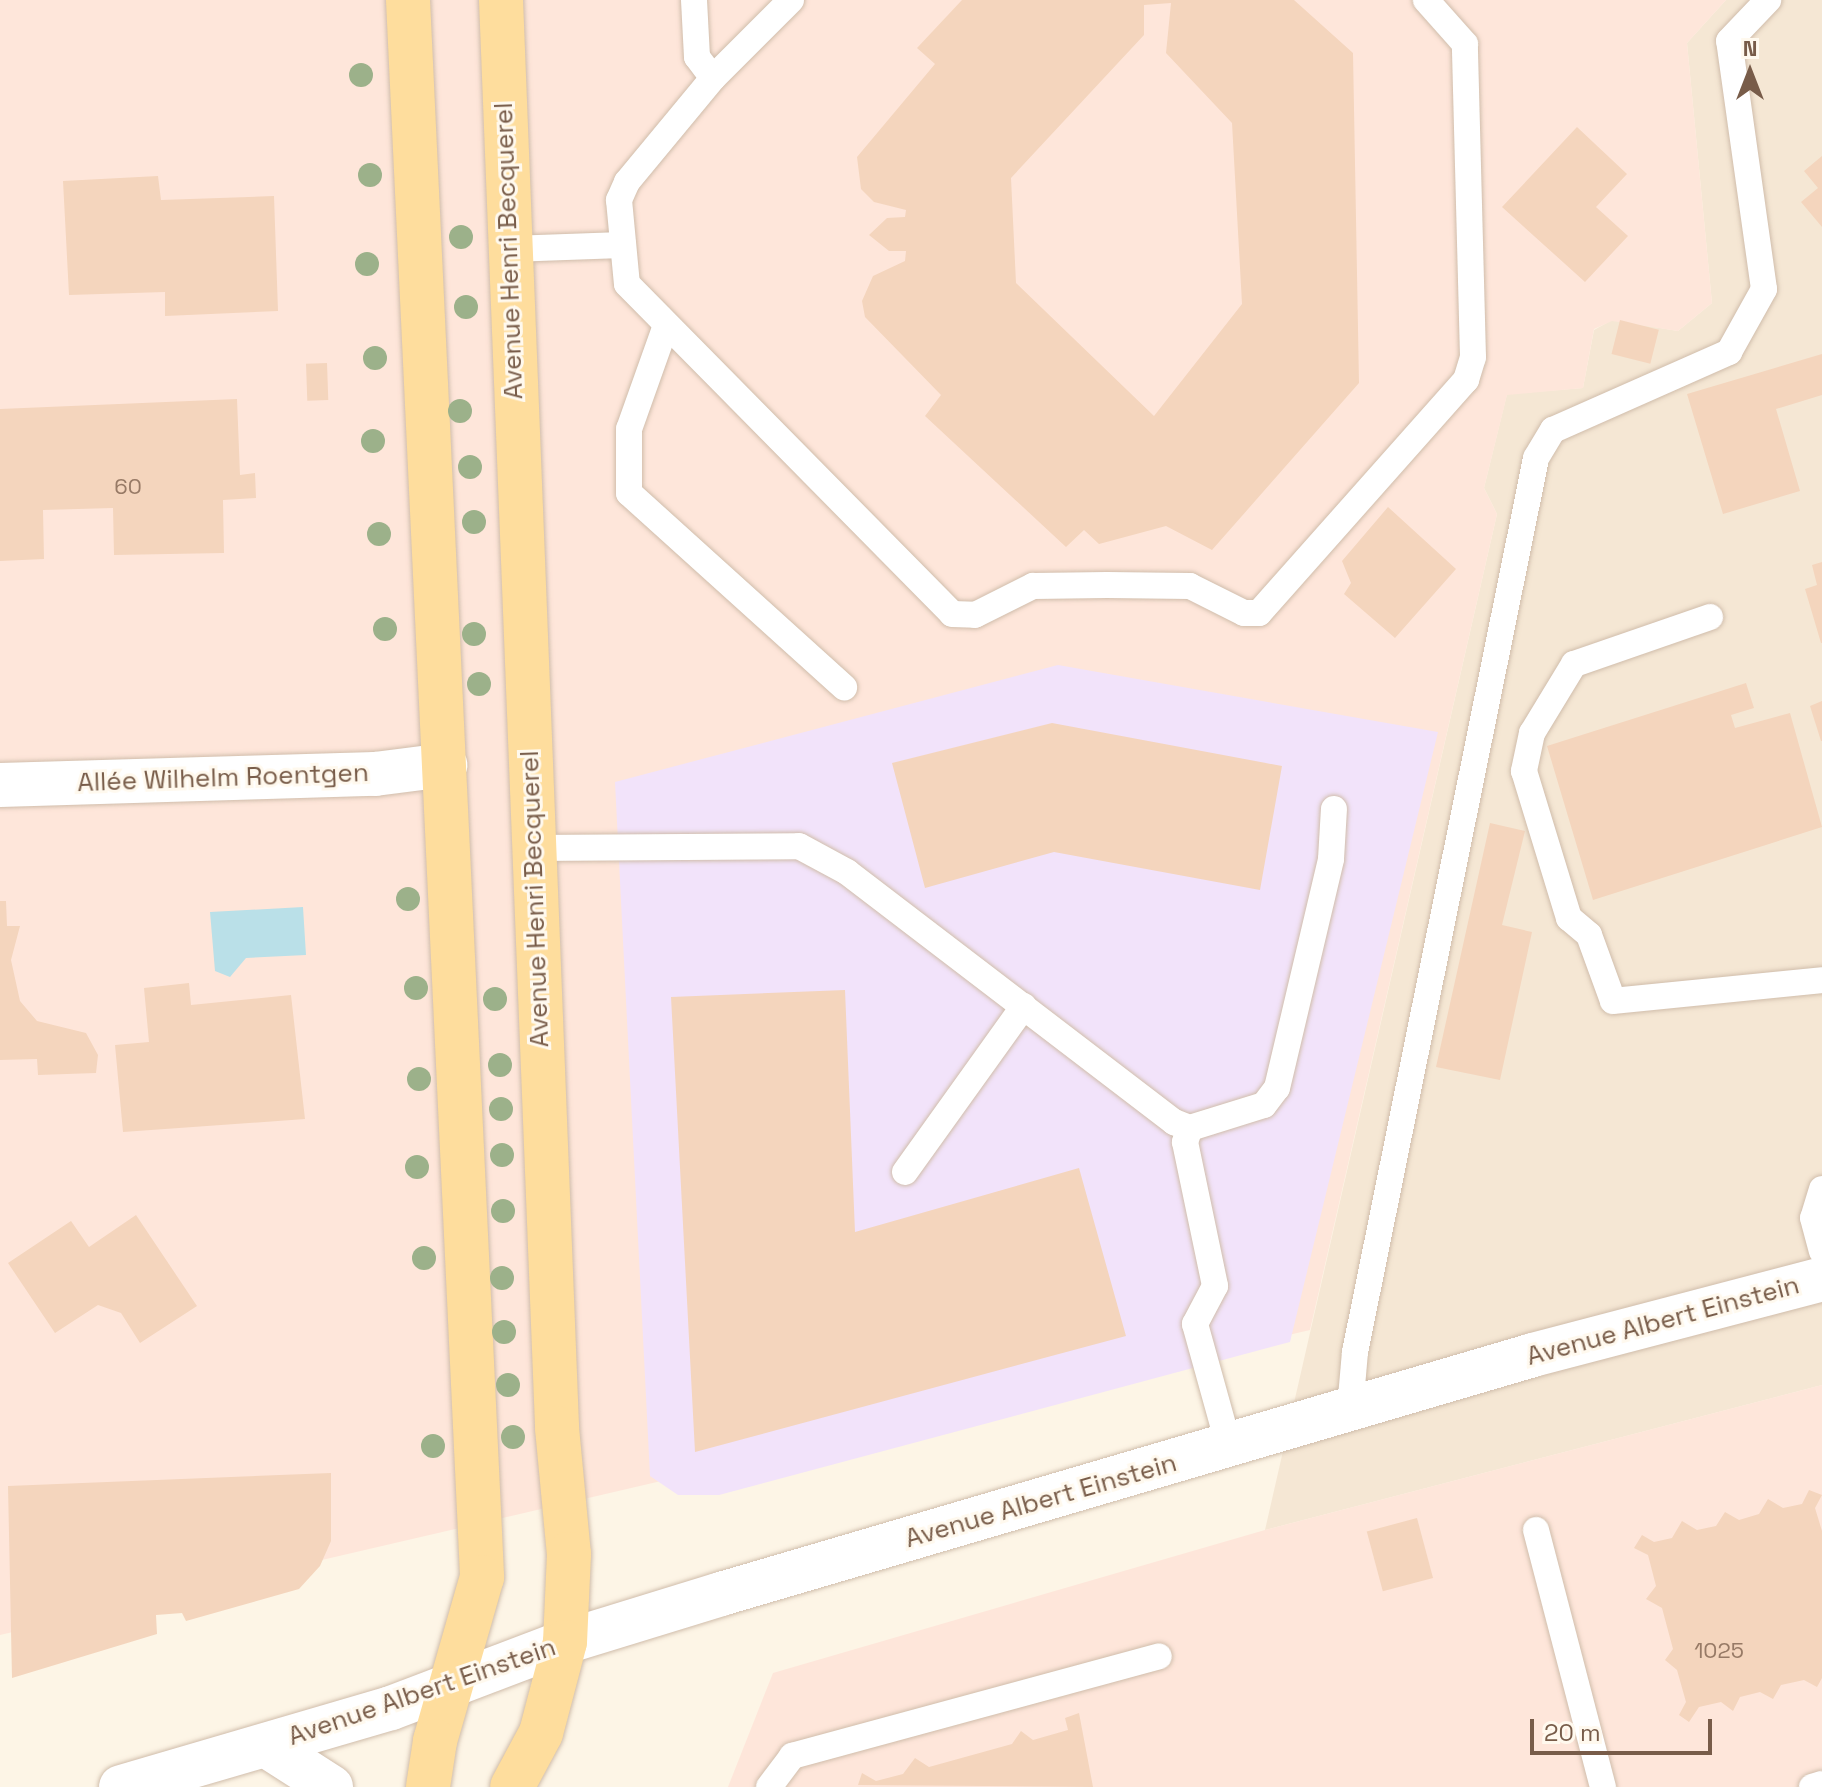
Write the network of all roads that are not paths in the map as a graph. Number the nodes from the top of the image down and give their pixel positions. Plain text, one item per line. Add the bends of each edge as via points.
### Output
1 (408, 0) edge
2 (501, 0) edge
3 (694, 0) edge
4 (791, 0) edge
5 (1426, 0) edge
6 (1768, 0) edge
7 (713, 78) junction
8 (623, 245) junction
9 (509, 249) junction
10 (665, 328) junction
11 (1710, 617) dead end
12 (844, 687) dead end
13 (445, 765) junction
14 (0, 785) edge
15 (1334, 809) dead end
16 (533, 848) junction
17 (1822, 980) edge
18 (1024, 1006) junction
19 (1190, 1128) junction
20 (905, 1172) dead end
21 (1822, 1189) edge
22 (1822, 1251) edge
23 (1822, 1279) edge
24 (1350, 1409) junction
25 (1229, 1447) junction
26 (1536, 1530) dead end
27 (565, 1642) junction
28 (1159, 1656) dead end
29 (452, 1686) junction
30 (267, 1746) junction
31 (1822, 1784) edge
32 (121, 1787) edge
33 (331, 1787) edge
34 (428, 1787) edge
35 (512, 1787) edge
36 (769, 1787) edge
37 (1603, 1787) edge
38 (1812, 1787) edge

1 - 13 main road
2 - 9 main road, Avenue Henri Becquerel
3 - 7 lane via 697,57
4 - 7 lane
5 - 10 lane via 1465,44 1473,357 1466,380 1259,613 1244,613 1190,586 1107,585 1033,586 975,615 952,614
6 - 24 lane via 1729,41 1764,289 1729,352 1553,430 1536,458 1355,1352
7 - 8 lane via 627,182 619,200
8 - 9 lane
8 - 10 lane via 627,284
9 - 16 main road, Avenue Henri Becquerel
10 - 12 lane via 629,429 629,493
11 - 17 lane via 1574,664 1532,733 1524,771 1569,918 1589,935 1613,1001
13 - 14 main road, Allée Wilhelm Roentgen via 375,774
13 - 29 main road via 482,1577
15 - 19 lane via 1331,859 1277,1088 1264,1105
16 - 18 lane via 799,846 847,872
16 - 27 main road, Avenue Henri Becquerel via 557,1428 569,1554
18 - 19 lane via 1174,1122
18 - 20 lane
19 - 25 lane via 1185,1142 1215,1286 1195,1324
21 - 22 lane via 1813,1218
23 - 24 main road, Avenue Albert Einstein
24 - 25 main road, Avenue Albert Einstein
25 - 27 main road, Avenue Albert Einstein
26 - 37 lane
27 - 29 main road, Avenue Albert Einstein
27 - 35 main road, Avenue Henri Becquerel via 541,1733
28 - 36 lane via 792,1756
29 - 30 main road, Avenue Albert Einstein
29 - 34 main road
30 - 32 main road, Avenue Albert Einstein
30 - 33 main road, Avenue Albert Einstein
31 - 38 lane

